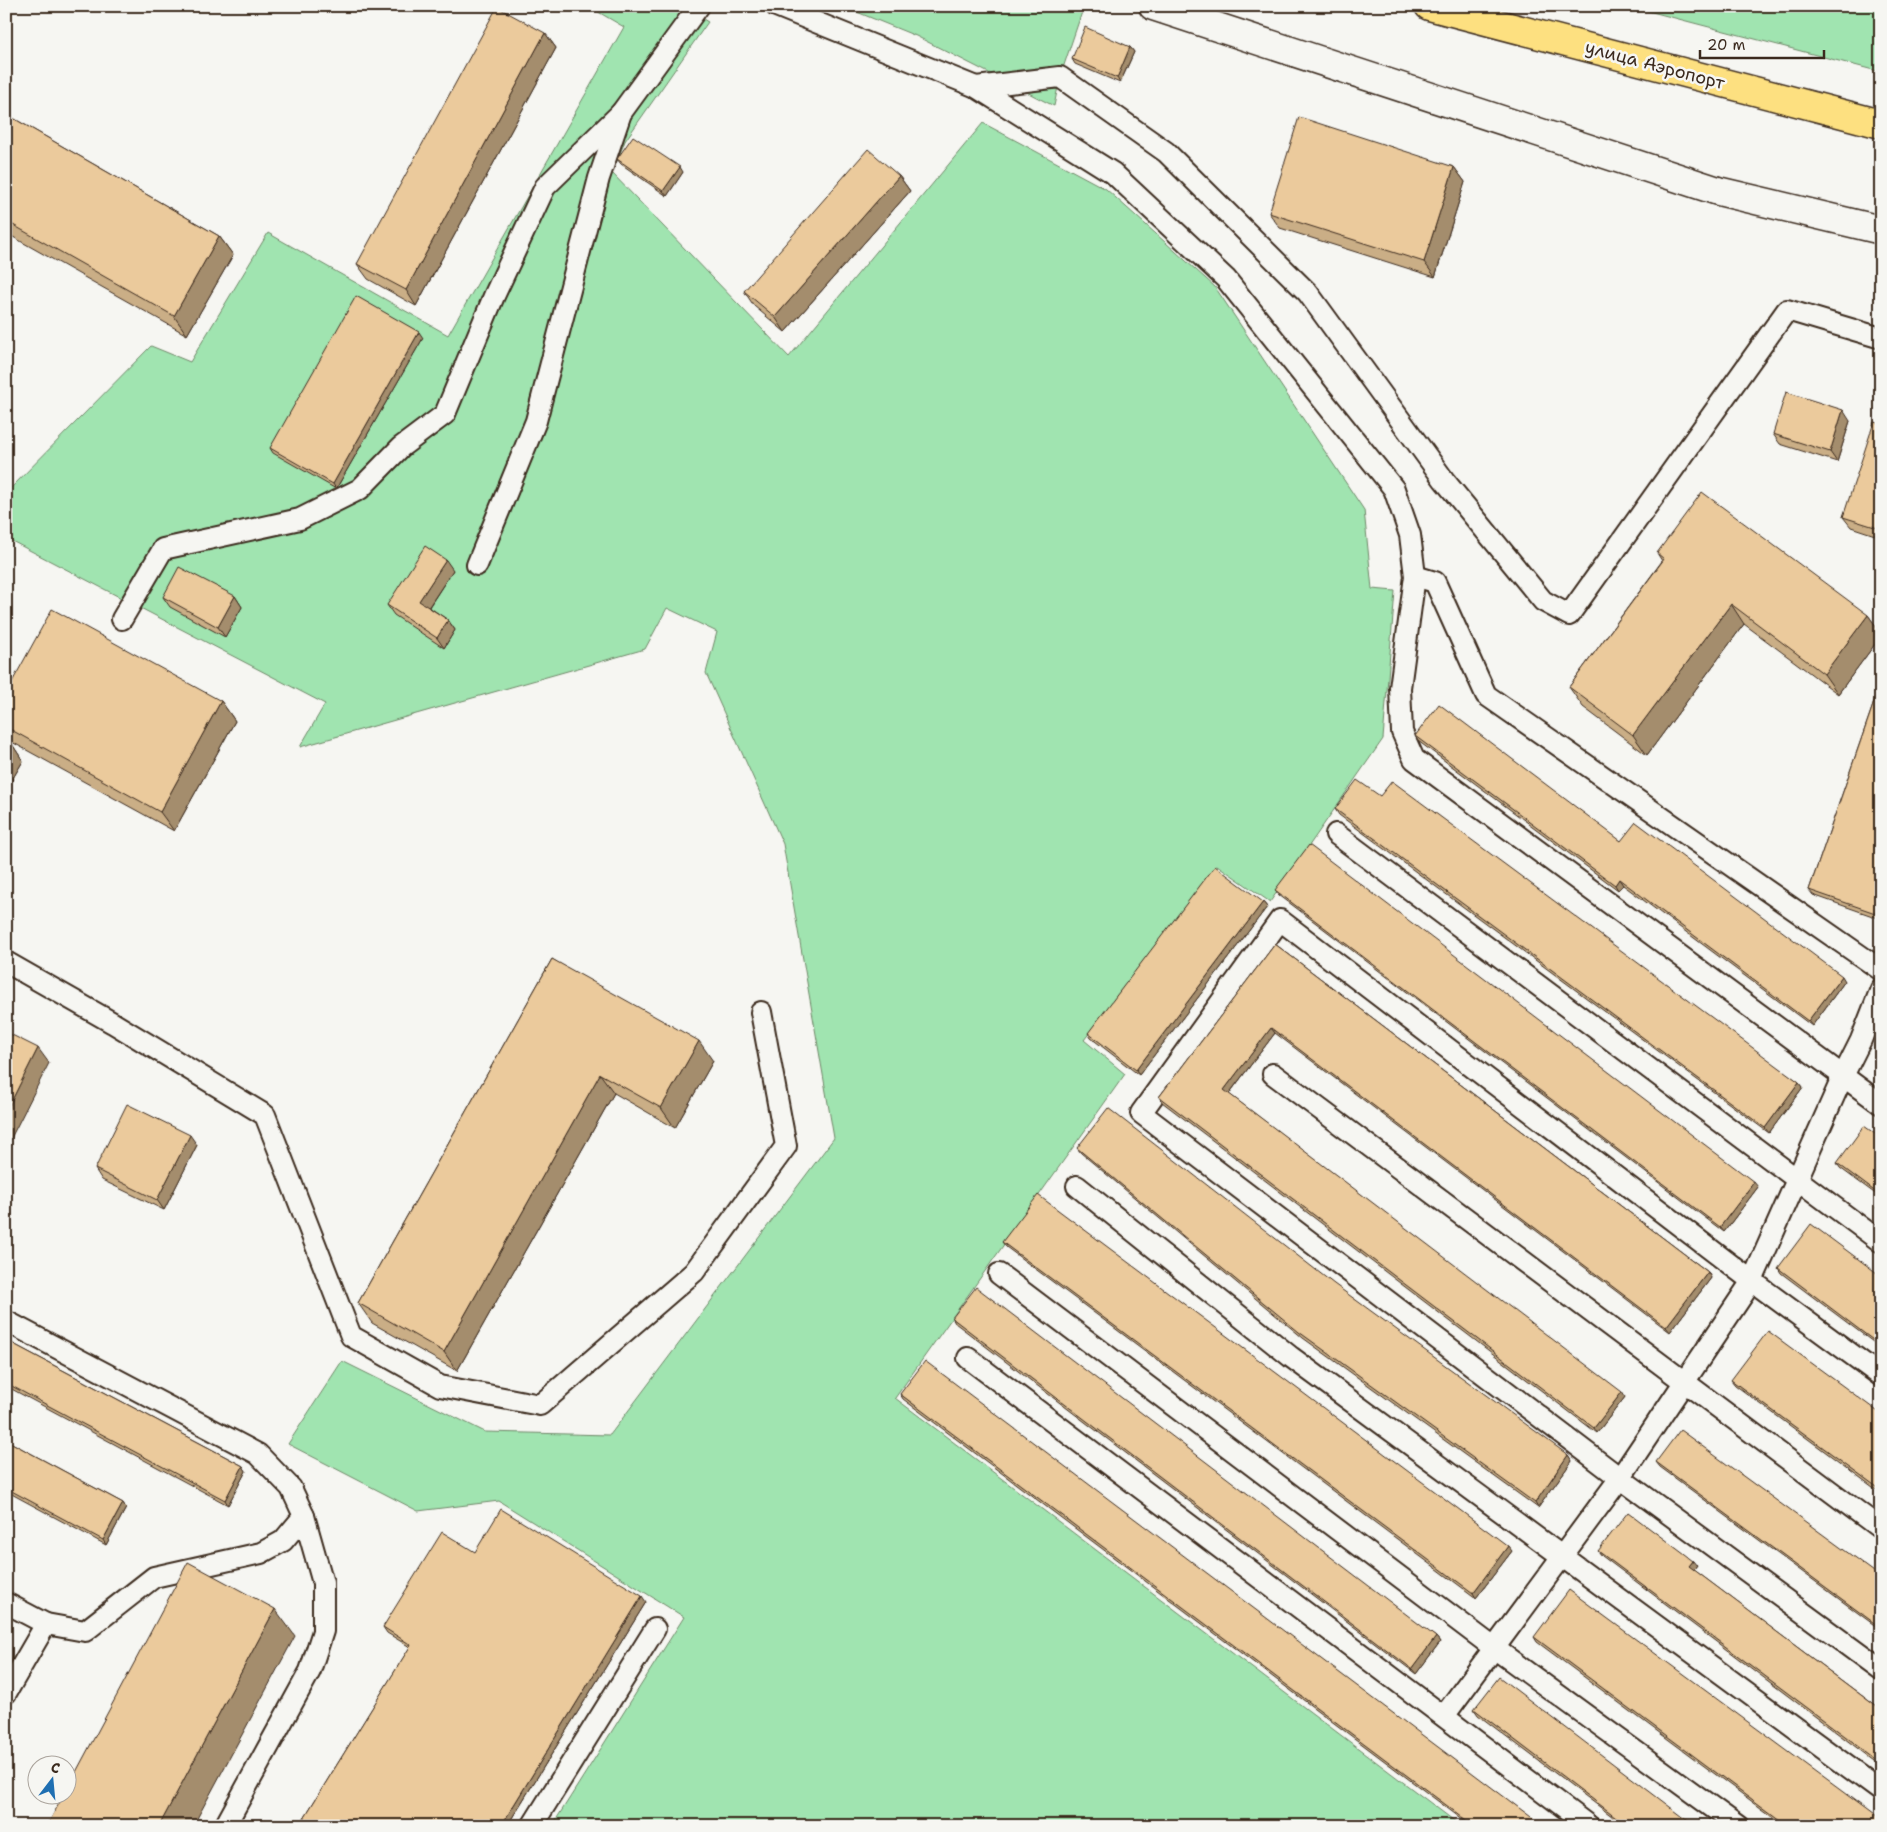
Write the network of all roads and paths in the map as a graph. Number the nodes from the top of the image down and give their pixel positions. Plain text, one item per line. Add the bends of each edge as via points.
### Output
1 (699, 6) edge
2 (776, 6) edge
3 (1153, 6) edge
4 (1429, 6) edge
5 (976, 87) junction
6 (620, 113) junction
7 (1881, 124) edge
8 (1881, 230) edge
9 (1881, 338) edge
10 (477, 564) dead end
11 (1415, 576) junction
12 (122, 619) dead end
13 (1336, 834) dead end
14 (6, 962) edge
15 (1881, 970) edge
16 (1881, 989) edge
17 (762, 1012) dead end
18 (1273, 1074) dead end
19 (1843, 1076) junction
20 (1881, 1104) edge
21 (1797, 1180) junction
22 (1077, 1186) dead end
23 (1881, 1242) edge
24 (999, 1274) dead end
25 (1752, 1281) junction
26 (6, 1321) edge
27 (968, 1358) dead end
28 (1881, 1376) edge
29 (1684, 1383) junction
30 (1620, 1478) junction
31 (304, 1516) junction
32 (1881, 1529) edge
33 (1562, 1556) junction
34 (6, 1603) edge
35 (46, 1624) junction
36 (655, 1629) dead end
37 (1494, 1648) junction
38 (1881, 1670) edge
39 (6, 1693) edge
40 (1444, 1716) junction
41 (1881, 1791) edge
42 (224, 1826) edge
43 (532, 1826) edge
44 (1590, 1826) edge
45 (1738, 1826) edge

1 - 6 lane
2 - 5 lane
3 - 8 street via 1718,191
4 - 7 main road, улица Аэропорт
5 - 9 lane via 1060,76 1166,152 1308,292 1444,480 1543,602 1569,615 1787,310
5 - 11 lane via 1113,173 1226,279 1394,489 1410,535
6 - 10 lane via 599,178 536,421
6 - 12 lane via 545,187 494,296 445,414 401,447 360,489 300,519 163,549
11 - 15 lane via 1435,582 1486,695
11 - 19 lane via 1400,688 1402,732 1414,759
13 - 21 lane
14 - 17 lane via 265,1115 351,1336 440,1386 540,1405 694,1272 786,1146
16 - 19 lane via 1862,1040
18 - 29 lane
19 - 20 lane
19 - 21 lane
21 - 23 lane
21 - 25 lane
22 - 33 lane via 1291,1357
24 - 37 lane
25 - 28 lane
25 - 29 lane
25 - 30 lane via 1280,920 1140,1112
26 - 31 lane via 258,1454 291,1488
27 - 40 lane
29 - 30 lane
29 - 32 lane
30 - 33 lane
30 - 38 lane
31 - 35 lane via 283,1541 261,1554 154,1577 85,1631
31 - 42 lane via 323,1583 323,1631 310,1671
33 - 37 lane
33 - 41 lane
34 - 35 lane
35 - 39 lane
36 - 43 lane
37 - 40 lane
37 - 45 lane
40 - 44 lane

